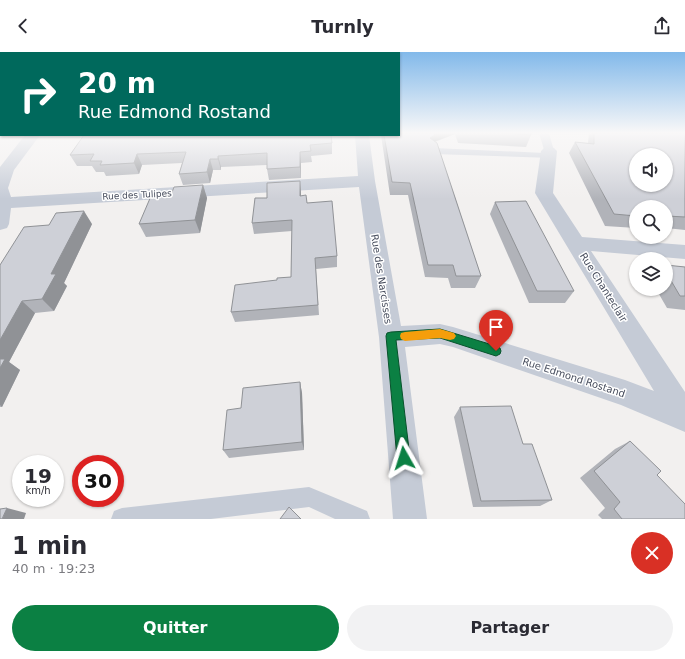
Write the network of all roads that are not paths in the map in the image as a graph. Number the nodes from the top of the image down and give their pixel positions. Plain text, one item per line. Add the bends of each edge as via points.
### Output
1 (18, 155) edge
2 (364, 155) edge
3 (546, 155) edge
4 (367, 181) junction
5 (1, 192) edge
6 (0, 224) edge
7 (576, 243) junction
8 (685, 252) edge
9 (391, 336) junction
10 (685, 417) edge
11 (122, 519) edge
12 (359, 519) edge
13 (410, 519) edge

1 - 5 street via 6,170
2 - 4 street, Rue des Narcisses
3 - 7 street, Rue Chanteclair via 544,193
4 - 5 street, Rue des Tulipes
4 - 9 street, Rue des Narcisses
5 - 6 street
7 - 8 street
7 - 10 street, Rue Chanteclair
9 - 10 street, Rue Edmond Rostand via 440,334 453,337 625,394
9 - 13 street, Rue des Narcisses
11 - 12 lane via 309,497

